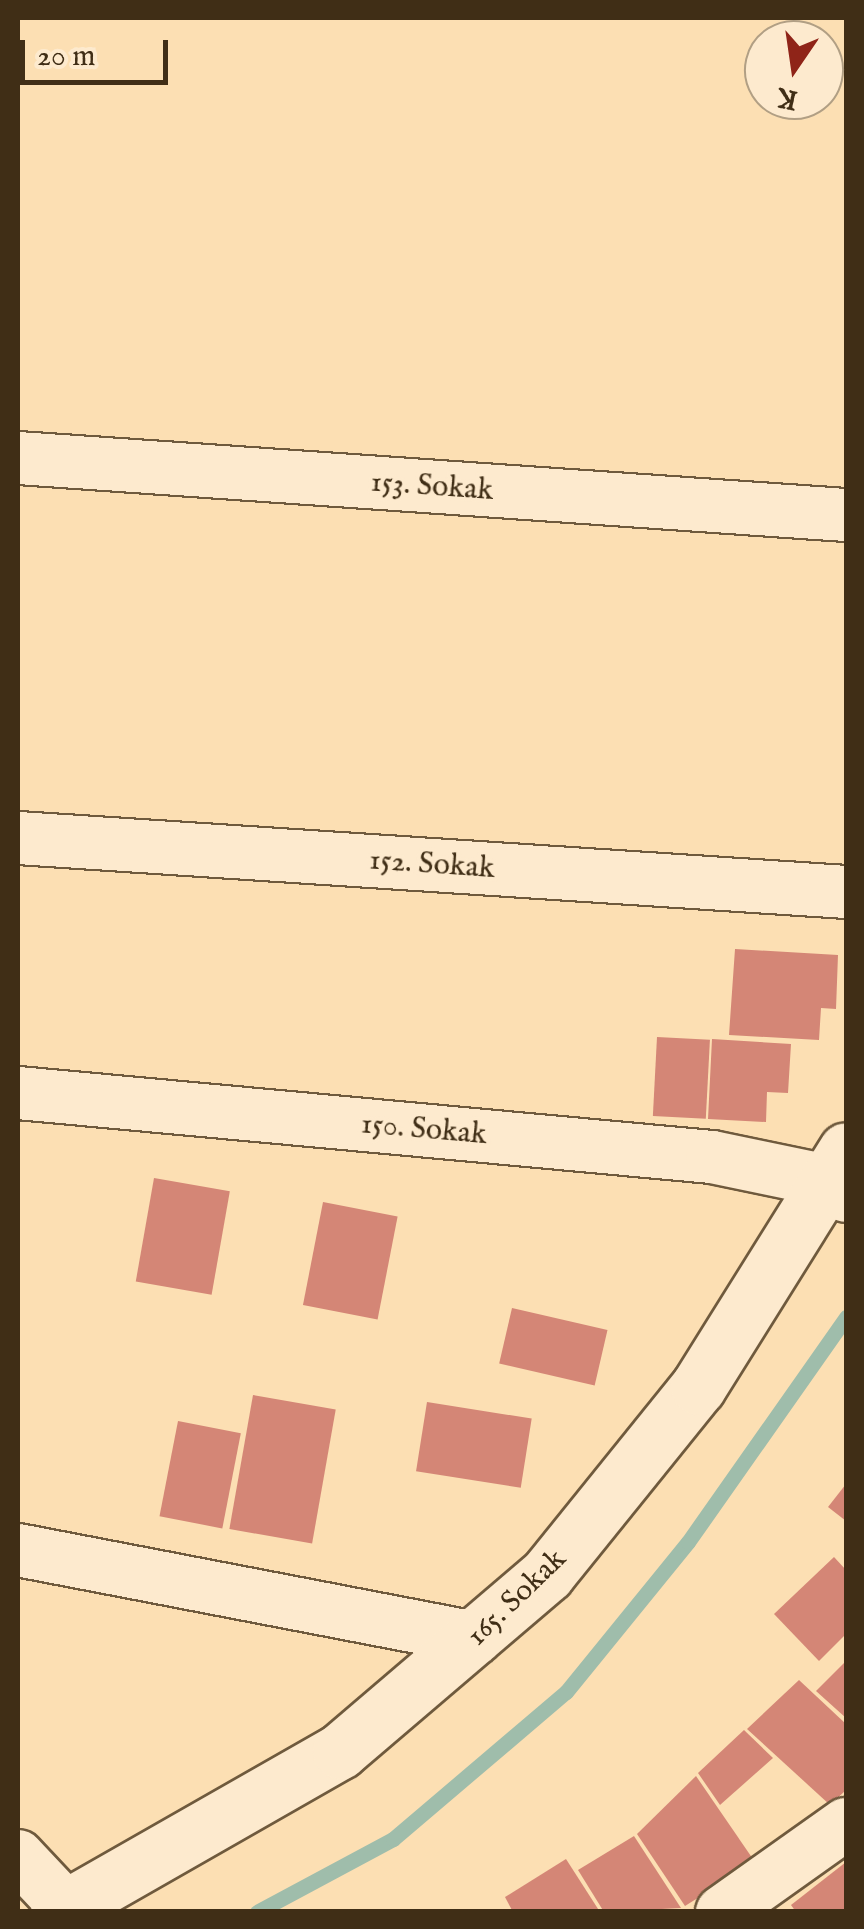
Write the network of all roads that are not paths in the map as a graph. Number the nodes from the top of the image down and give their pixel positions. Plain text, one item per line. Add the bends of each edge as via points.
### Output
1 (18, 458) edge
2 (846, 515) edge
3 (18, 838) edge
4 (846, 892) edge
5 (18, 1093) edge
6 (840, 1176) edge
7 (18, 1550) edge
8 (476, 1638) junction
9 (846, 1824) edge
10 (18, 1856) edge
11 (62, 1909) edge
12 (722, 1912) edge

1 - 2 street, 153. Sokak
3 - 4 street, 152. Sokak
5 - 6 street, 150. Sokak via 712,1157
6 - 8 main road, 165. Sokak via 698,1388 626,1482 547,1574
7 - 8 street
8 - 11 main road, 165. Sokak via 340,1751
9 - 12 street
10 - 11 street

